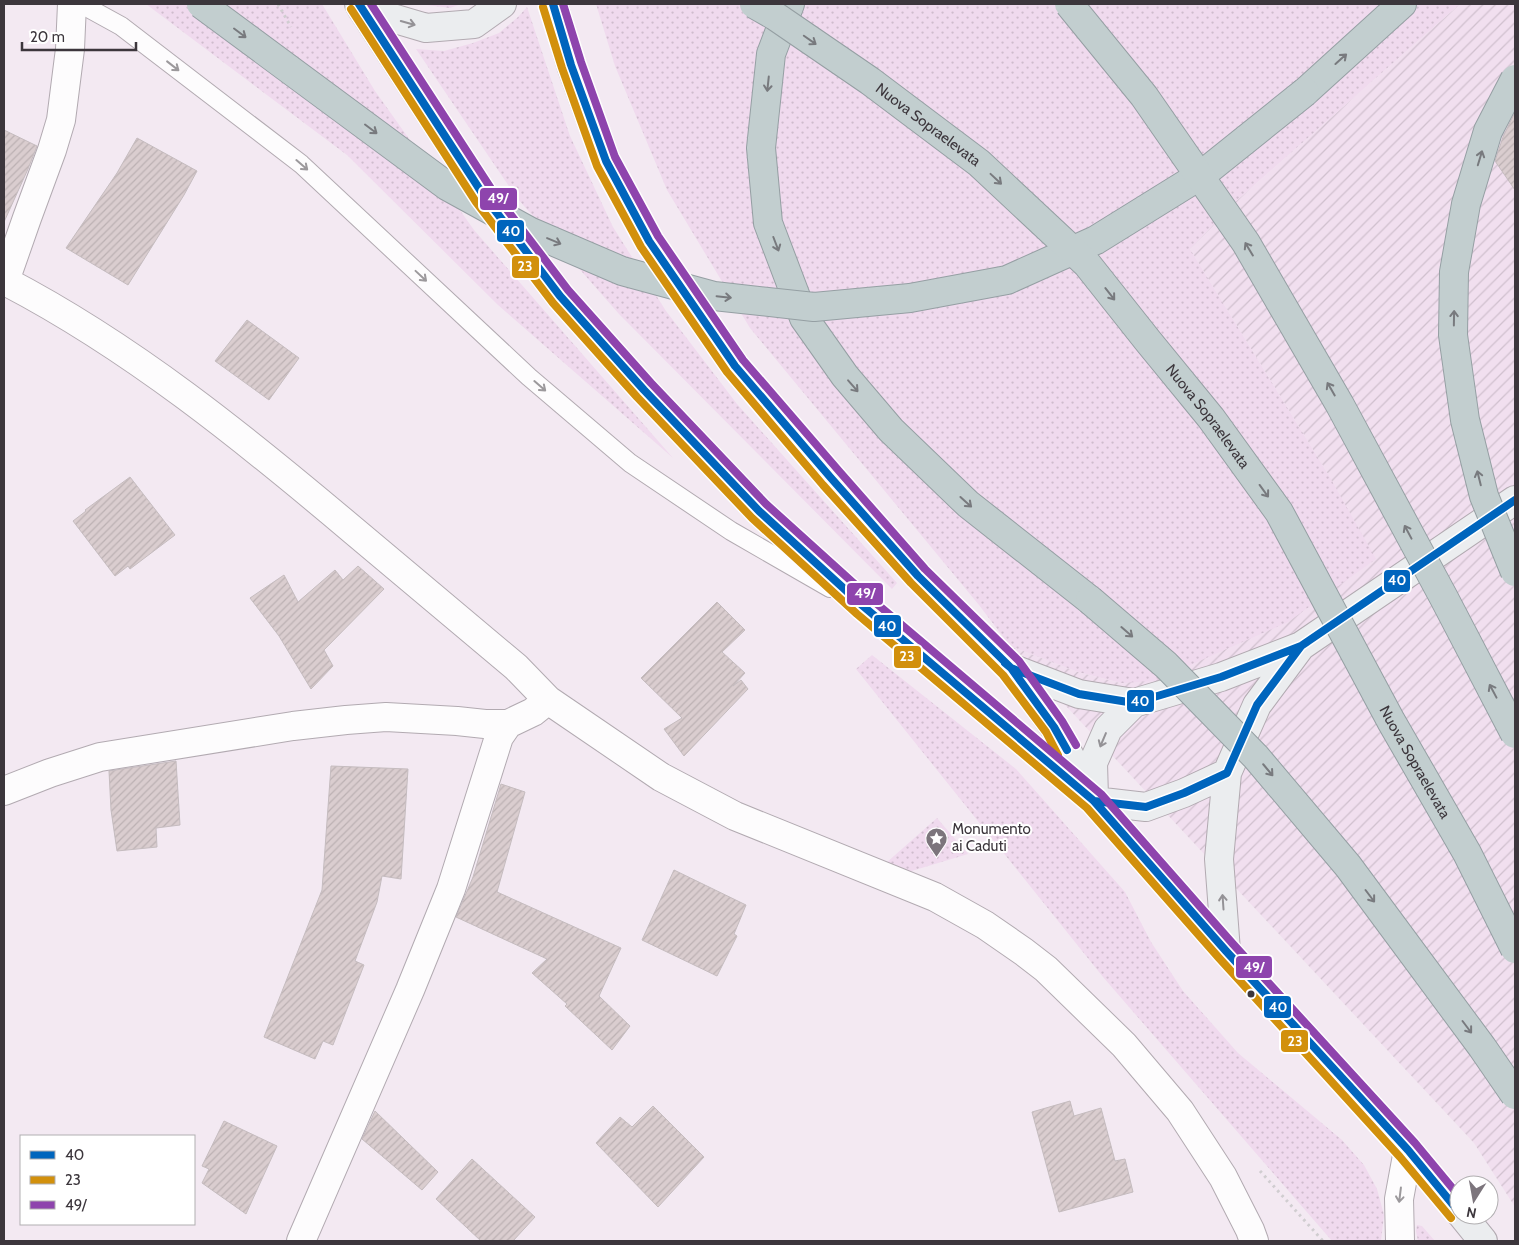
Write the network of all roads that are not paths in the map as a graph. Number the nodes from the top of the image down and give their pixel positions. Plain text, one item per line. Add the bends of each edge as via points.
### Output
1 (72, 4) edge
2 (81, 4) edge
3 (201, 4) edge
4 (502, 4) edge
5 (553, 4) edge
6 (754, 4) edge
7 (790, 4) edge
8 (1068, 4) edge
9 (1402, 4) edge
10 (360, 6) edge
11 (1515, 79) edge
12 (4, 281) edge
13 (1515, 500) edge
14 (1515, 572) edge
15 (863, 606) junction
16 (1301, 646) junction
17 (1011, 668) junction
18 (548, 700) junction
19 (1134, 703) junction
20 (508, 724) junction
21 (1515, 734) edge
22 (1227, 773) junction
23 (4, 791) edge
24 (1094, 801) junction
25 (1515, 949) edge
26 (1226, 950) junction
27 (1515, 1095) edge
28 (1408, 1150) junction
29 (1449, 1200) edge
30 (1470, 1225) edge
31 (301, 1241) edge
32 (1254, 1241) edge
33 (1400, 1241) edge
34 (1483, 1241) edge

1 - 12 street via 61,120
2 -> 15 lane via 121,26 301,164 529,377 630,463 730,531
3 -> 9 highway, bridge via 447,186 529,231 622,271 714,296 814,307 910,298 1008,280 1096,240 1204,173 1305,92
10 -> 4 main road via 426,28 474,24
5 - 17 main road via 571,65 606,160 649,241 735,366 918,576
6 -> 25 highway, Nuova Sopraelevata, bridge via 870,81 979,162 1087,264 1211,418 1279,512 1391,721 1468,853
7 -> 27 highway, bridge via 771,54 761,148 768,224 804,318 845,376 892,430 968,504 1166,665 1256,756 1348,866
21 -> 8 highway, bridge via 1340,405 1246,243 1144,96
10 - 15 main road via 484,196 560,296 759,510
14 -> 11 highway, bridge via 1484,496 1465,420 1454,336 1454,272 1466,204 1488,132
12 - 18 street via 102,338 231,429 516,667
13 - 16 main road
15 - 24 main road
16 - 19 main road via 1221,677
16 - 22 main road via 1257,706
17 - 19 main road via 1079,694
17 - 24 main road via 1054,727
18 - 20 street via 533,712
18 - 32 street via 661,777 735,816 935,897 1024,952 1046,969 1124,1045 1180,1111 1223,1177
19 -> 24 main road via 1108,729 1093,763
20 - 23 street via 386,718 293,726 100,757
20 - 31 street via 500,737 451,889
22 - 24 main road via 1146,807
26 -> 22 main road via 1220,859
24 - 26 main road
26 - 28 main road
28 - 29 main road
28 -> 33 street via 1399,1199
30 - 34 main road

